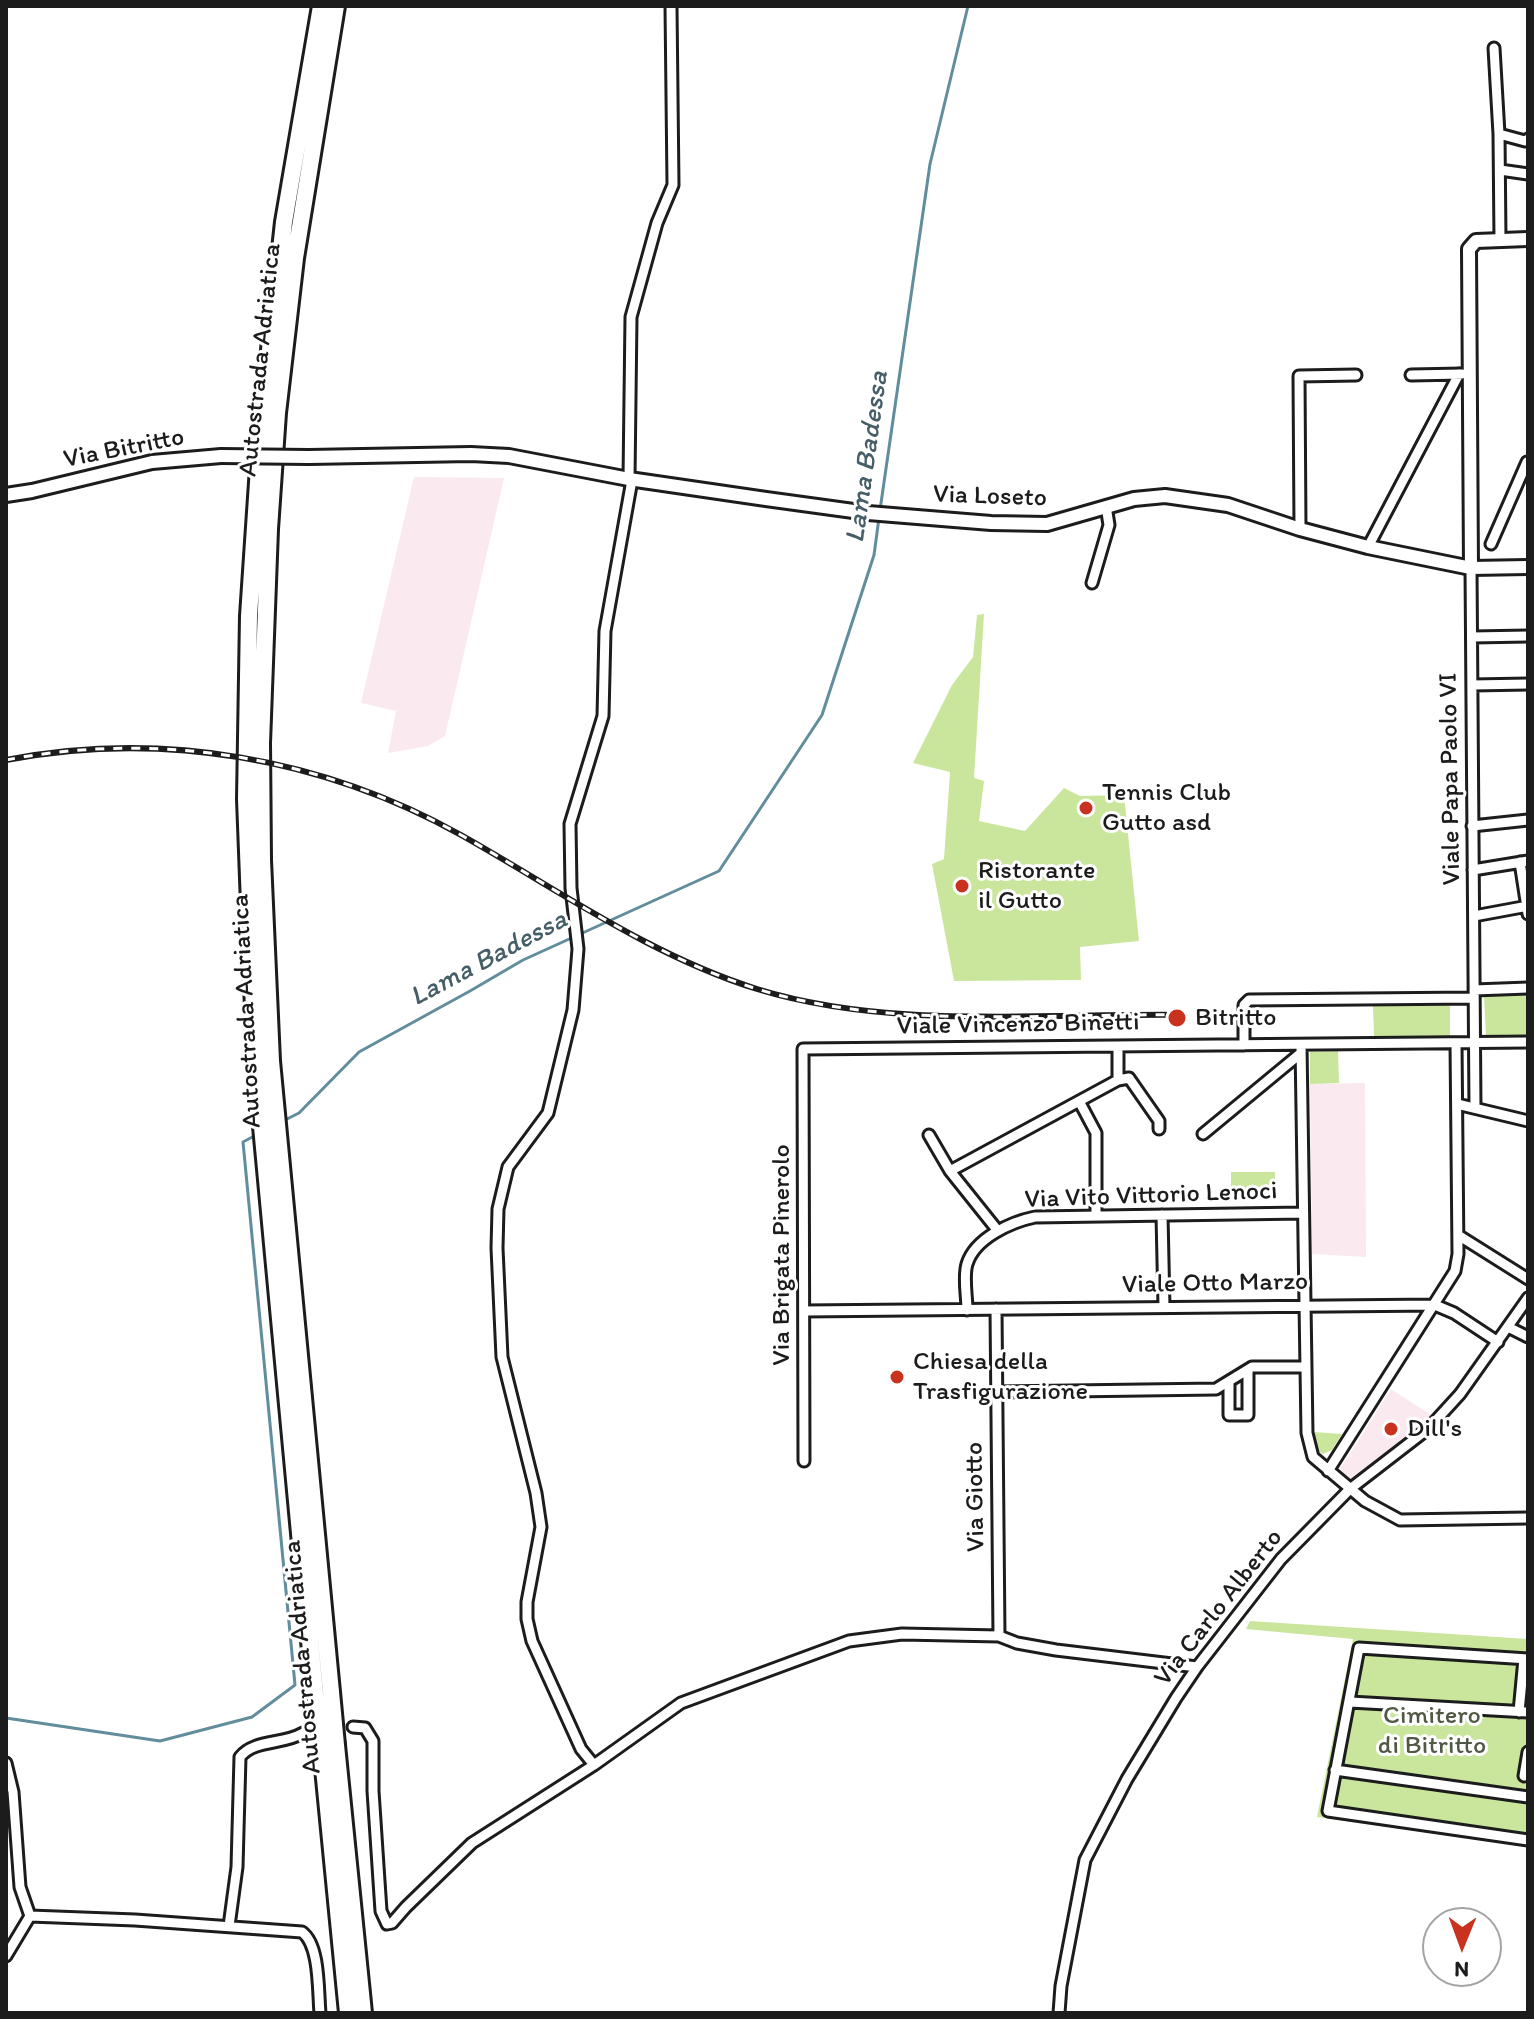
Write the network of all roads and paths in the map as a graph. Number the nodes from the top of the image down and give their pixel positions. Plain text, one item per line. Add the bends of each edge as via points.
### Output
1 (321, 6) edge
2 (336, 6) edge
3 (671, 6) edge
4 (1494, 48) dead end
5 (1499, 134) junction
6 (1528, 139) edge
7 (1500, 170) junction
8 (1528, 174) edge
9 (1528, 239) edge
10 (1500, 240) junction
11 (1464, 374) junction
12 (1356, 375) dead end
13 (1411, 375) dead end
14 (491, 455) joint
15 (1527, 462) edge
16 (631, 479) junction
17 (6, 495) edge
18 (1106, 506) junction
19 (1300, 529) junction
20 (1491, 544) dead end
21 (1368, 547) junction
22 (1464, 566) junction
23 (1528, 567) edge
24 (1092, 583) dead end
25 (1528, 636) edge
26 (1472, 637) junction
27 (1528, 684) edge
28 (1472, 685) junction
29 (1528, 820) edge
30 (1472, 826) junction
31 (1524, 862) edge
32 (1473, 870) junction
33 (1528, 908) edge
34 (1474, 916) junction
35 (1528, 988) edge
36 (1474, 994) junction
37 (1528, 1042) edge
38 (1456, 1043) junction
39 (1474, 1044) junction
40 (1244, 1045) junction
41 (1118, 1046) junction
42 (803, 1049) joint
43 (1301, 1049) junction
44 (264, 1062) junction
45 (1118, 1080) junction
46 (1079, 1101) junction
47 (1457, 1104) junction
48 (1475, 1108) junction
49 (1528, 1121) edge
50 (1159, 1129) dead end
51 (1203, 1134) dead end
52 (929, 1135) dead end
53 (950, 1171) junction
54 (1303, 1213) junction
55 (1162, 1215) junction
56 (1096, 1216) junction
57 (998, 1231) junction
58 (1458, 1235) junction
59 (1528, 1279) edge
60 (1527, 1302) edge
61 (1305, 1305) junction
62 (1435, 1305) junction
63 (1164, 1307) junction
64 (996, 1309) junction
65 (967, 1310) junction
66 (804, 1311) junction
67 (1508, 1327) junction
68 (1528, 1337) edge
69 (1498, 1342) junction
70 (1305, 1367) junction
71 (1248, 1371) junction
72 (1229, 1382) junction
73 (997, 1392) junction
74 (804, 1461) dead end
75 (1328, 1471) junction
76 (1350, 1489) junction
77 (1528, 1518) edge
78 (999, 1636) junction
79 (1526, 1659) edge
80 (1197, 1667) junction
81 (1350, 1702) junction
82 (1524, 1712) edge
83 (353, 1727) dead end
84 (303, 1733) dead end
85 (329, 1747) junction
86 (1528, 1752) edge
87 (6, 1763) edge
88 (594, 1765) junction
89 (1335, 1770) junction
90 (1524, 1776) dead end
91 (1528, 1797) edge
92 (1528, 1840) edge
93 (30, 1916) junction
94 (229, 1926) junction
95 (6, 1956) edge
96 (320, 2013) edge
97 (348, 2013) edge
98 (363, 2013) edge
99 (1059, 2013) edge

1 - 44 highway, Autostrada Adriatica via 284,222 256,489 249,616 246,799
2 - 44 highway, Autostrada Adriatica via 295,258 269,529 261,743
3 - 16 street via 673,185 631,317
4 - 5 street
5 - 6 street
5 - 7 street
7 - 8 street
7 - 10 street
9 - 10 main road
10 - 11 main road via 1476,241 1469,249
11 - 13 street
11 - 21 street
11 - 22 main road via 1471,550
12 - 19 street via 1299,376
14 - 16 main road, Via Loseto
14 - 17 main road, Via Bitritto, bridge via 221,456 152,462
15 - 20 street
16 - 18 main road, Via Loseto via 952,520 1047,524
16 - 88 street via 605,631 603,716 570,824 578,949 573,1010 548,1113 508,1167 498,1209 502,1357 541,1527 527,1619 581,1749
18 - 19 main road, Via Loseto via 1150,497 1196,499
18 - 24 street via 1109,525
19 - 21 main road, Via Loseto
21 - 22 main road, Via Loseto
22 - 23 main road, Via Loseto
22 - 26 street, Viale Papa Paolo VI
25 - 26 street
26 - 28 street, Viale Papa Paolo VI
27 - 28 street
28 - 30 street, Viale Papa Paolo VI
29 - 30 street
30 - 32 street, Viale Papa Paolo VI
31 - 32 street
31 - 33 street
32 - 34 street, Viale Papa Paolo VI
33 - 34 street
34 - 36 street, Viale Papa Paolo VI
35 - 36 street
36 - 39 street, Viale Papa Paolo VI
36 - 40 street via 1249,1000 1244,1005
37 - 39 street, Viale Vincenzo Binetti
38 - 39 street, Viale Vincenzo Binetti
38 - 43 street, Viale Vincenzo Binetti
38 - 47 street
39 - 48 street, Viale Papa Paolo VI
40 - 41 street, Viale Vincenzo Binetti
40 - 43 street, Viale Vincenzo Binetti
41 - 42 street, Viale Vincenzo Binetti
41 - 45 street
42 - 66 street, Via Brigata Pinerolo
43 - 51 street
43 - 54 street
44 - 85 highway, Autostrada Adriatica, bridge
45 - 46 street
45 - 50 street via 1129,1078 1159,1121
46 - 53 street
46 - 56 street via 1096,1133
47 - 48 street
47 - 58 street
48 - 49 street
52 - 53 street
53 - 57 street
54 - 55 street, Via Vito Vittorio Lenoci
54 - 61 street
55 - 56 street, Via Vito Vittorio Lenoci
55 - 63 street
56 - 57 street, Via Vito Vittorio Lenoci via 1035,1217
57 - 65 street, Via Vito Vittorio Lenoci via 968,1261
58 - 59 street
58 - 62 street via 1455,1271
60 - 67 street, Via Carlo Alberto
61 - 62 street, Viale Otto Marzo
61 - 63 street, Viale Otto Marzo
61 - 70 street
62 - 69 street
62 - 75 street
63 - 64 street, Viale Otto Marzo
64 - 65 street, Viale Otto Marzo
64 - 73 street, Via Giotto
65 - 66 street, Viale Otto Marzo
66 - 74 street, Via Brigata Pinerolo
67 - 68 street
67 - 69 street, Via Carlo Alberto
69 - 76 street, Via Carlo Alberto via 1429,1428
70 - 71 street
70 - 75 street via 1309,1452
71 - 72 street
71 - 72 street via 1248,1415 1229,1415
72 - 73 street via 1216,1389
73 - 78 street, Via Giotto
75 - 76 street
76 - 77 street via 1400,1520
76 - 80 street, Via Carlo Alberto via 1281,1559
78 - 80 street via 1056,1650
78 - 88 street via 902,1634 849,1641 681,1703
79 - 81 street via 1359,1648
79 - 82 street
80 - 99 street, Via Carlo Alberto via 1127,1779 1085,1860
81 - 82 street
81 - 89 street
83 - 88 street via 365,1728 373,1741 381,1911 387,1924 472,1843
84 - 94 street via 250,1748 240,1757 237,1867
85 - 97 highway, Autostrada Adriatica
85 - 98 highway, Autostrada Adriatica
86 - 90 street
87 - 93 street via 20,1887
89 - 91 street
89 - 92 street via 1328,1811
93 - 94 street
93 - 95 street
94 - 96 street via 309,1937

